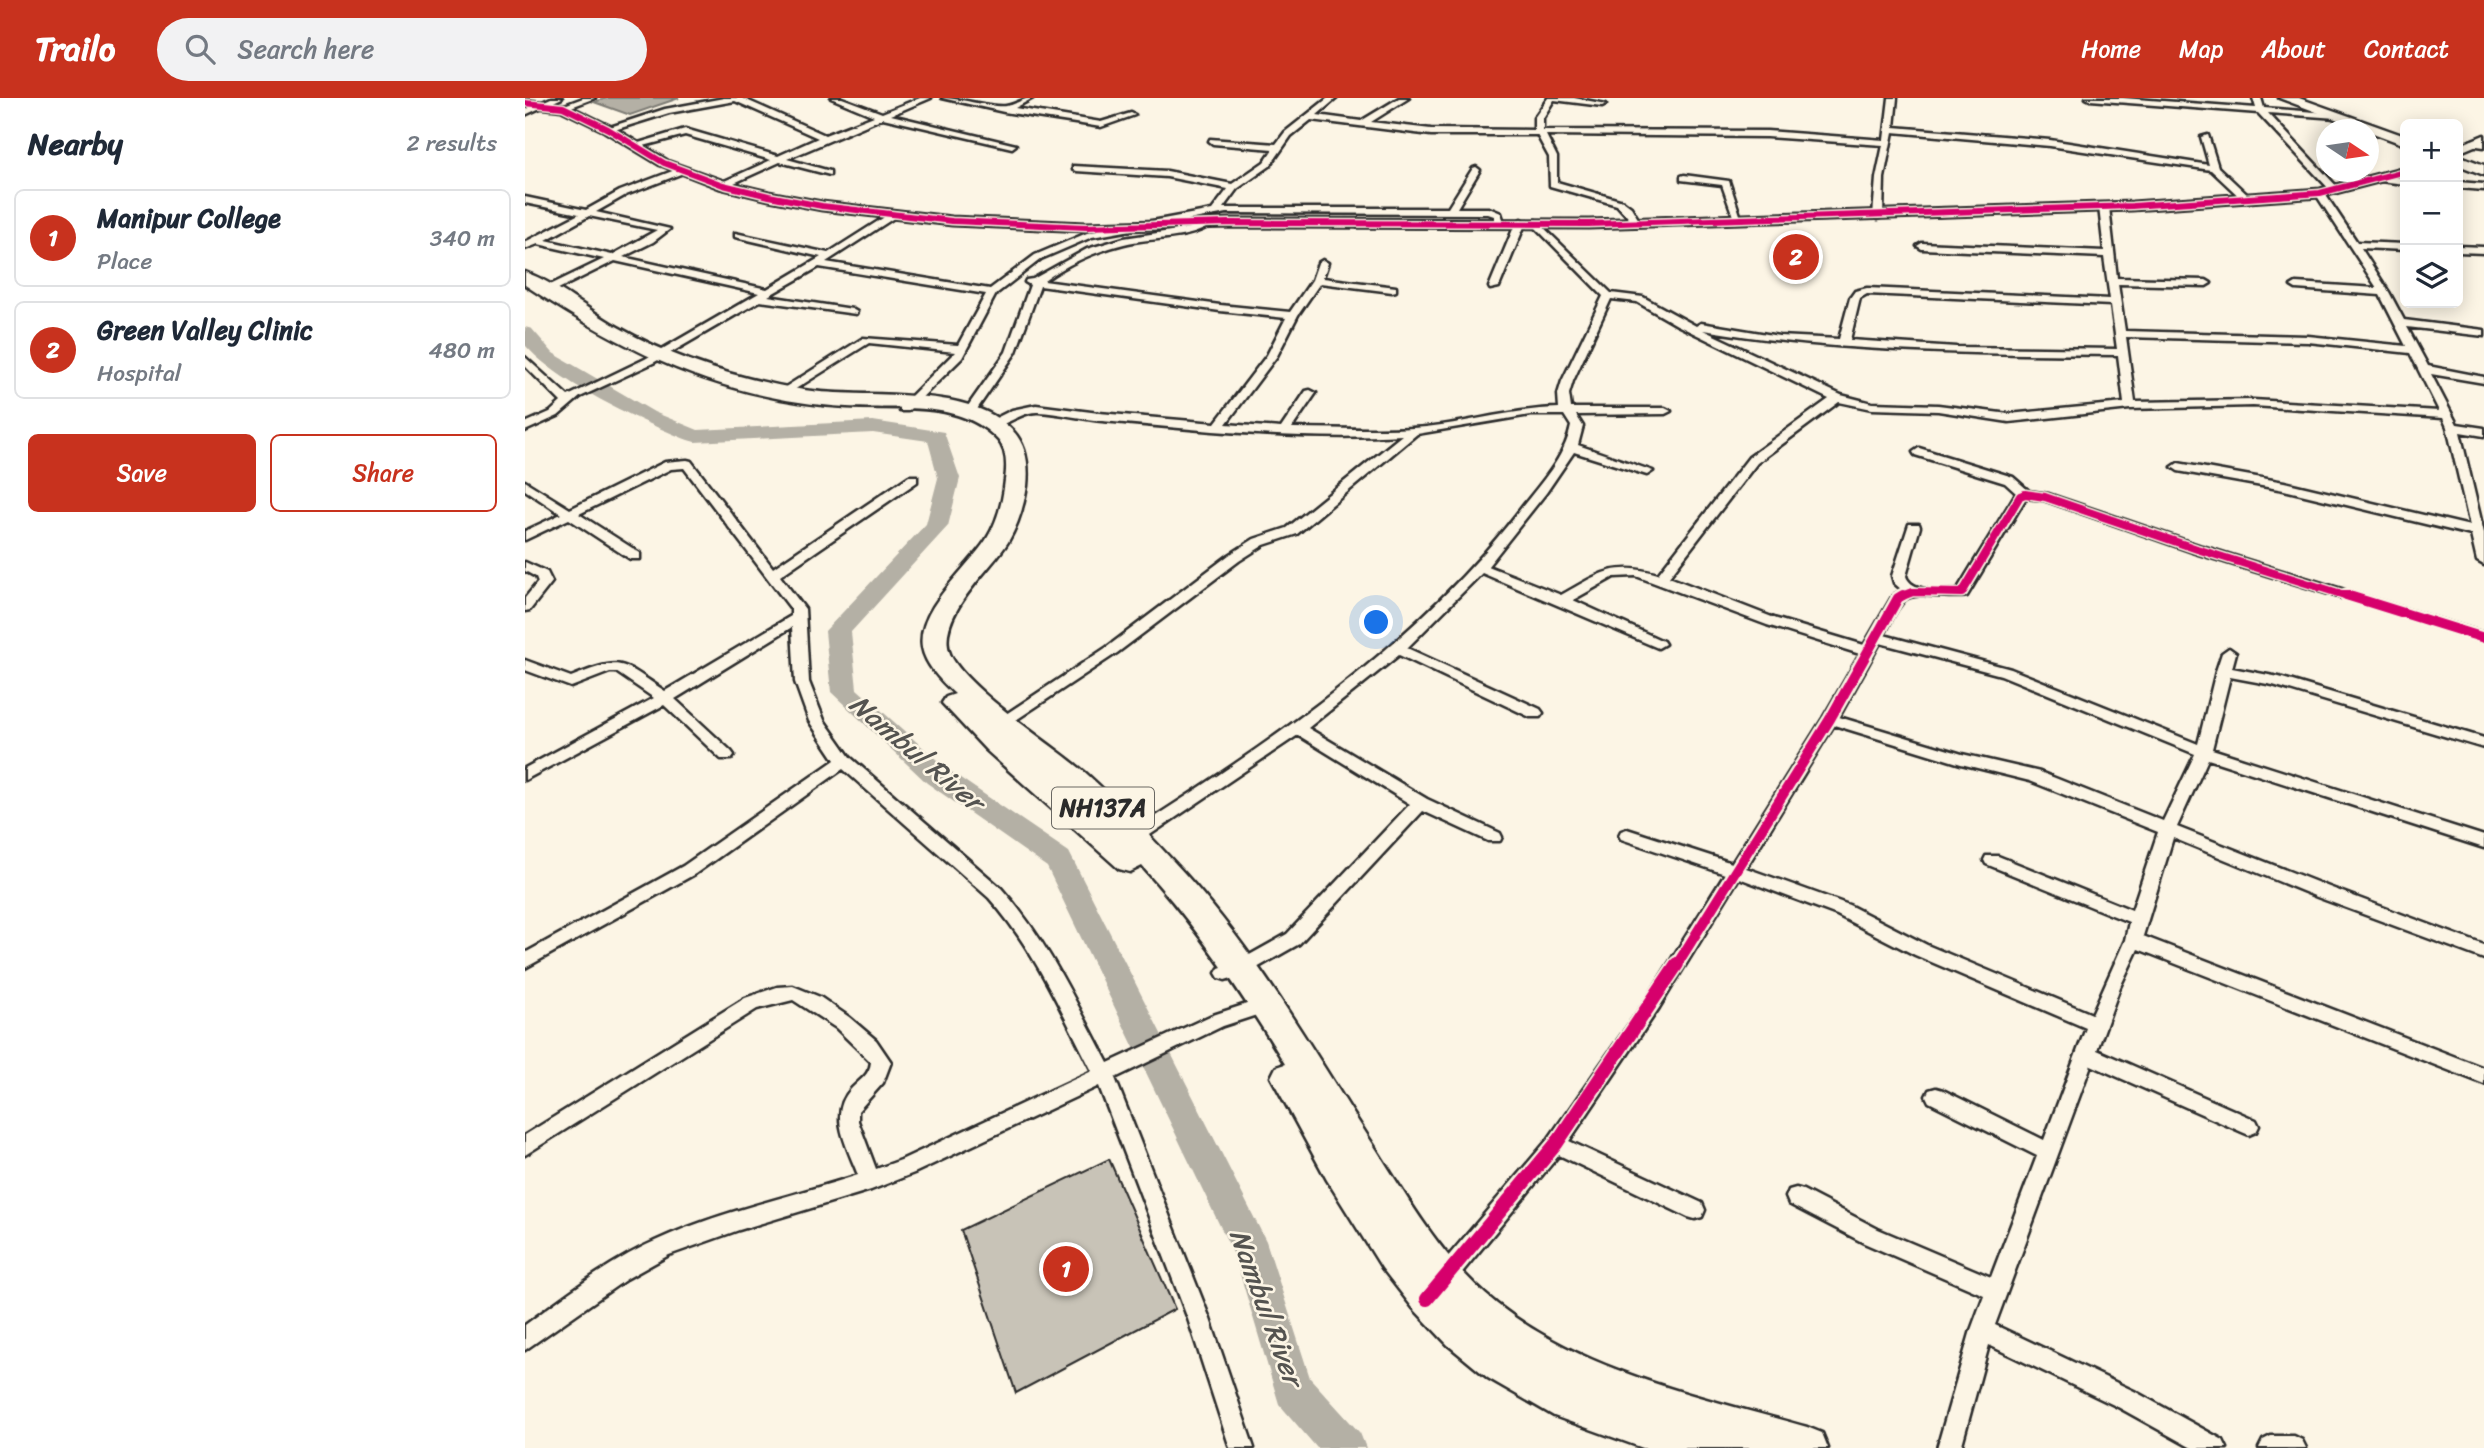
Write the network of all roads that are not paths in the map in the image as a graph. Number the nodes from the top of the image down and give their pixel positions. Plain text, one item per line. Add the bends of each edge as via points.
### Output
1 (591, 98) edge
2 (686, 98) edge
3 (736, 98) edge
4 (835, 98) edge
5 (927, 98) edge
6 (946, 98) edge
7 (1029, 98) edge
8 (1333, 98) edge
9 (1405, 98) edge
10 (1553, 98) edge
11 (1892, 98) edge
12 (2090, 98) edge
13 (2257, 98) edge
14 (2285, 98) edge
15 (2303, 98) edge
16 (525, 103) edge
17 (560, 103) edge
18 (545, 104) junction
19 (1602, 104) dead end
20 (1004, 110) junction
21 (2261, 111) junction
22 (525, 113) edge
23 (662, 113) junction
24 (881, 115) junction
25 (1131, 115) dead end
26 (2336, 116) junction
27 (1305, 122) junction
28 (1360, 125) junction
29 (1890, 129) junction
30 (608, 130) junction
31 (2400, 132) edge
32 (1538, 134) junction
33 (2205, 137) dead end
34 (825, 138) junction
35 (2400, 139) edge
36 (1213, 141) dead end
37 (2480, 142) edge
38 (1888, 143) junction
39 (636, 145) junction
40 (1011, 145) dead end
41 (1278, 147) junction
42 (2463, 149) edge
43 (2463, 153) edge
44 (779, 159) junction
45 (2463, 162) edge
46 (2484, 162) edge
47 (1076, 168) dead end
48 (2214, 168) junction
49 (683, 170) junction
50 (1476, 170) dead end
51 (2484, 170) edge
52 (827, 173) dead end
53 (2400, 173) edge
54 (1684, 178) dead end
55 (2383, 179) junction
56 (2400, 181) edge
57 (2463, 185) edge
58 (723, 186) junction
59 (1234, 187) junction
60 (2484, 187) edge
61 (2336, 191) junction
62 (2320, 193) junction
63 (525, 200) edge
64 (2248, 200) junction
65 (2104, 207) junction
66 (1451, 210) junction
67 (1216, 211) junction
68 (587, 213) junction
69 (894, 214) junction
70 (1878, 216) junction
71 (1355, 217) junction
72 (1498, 219) junction
73 (1739, 219) junction
74 (1635, 222) junction
75 (1209, 223) junction
76 (1529, 223) junction
77 (1130, 227) junction
78 (738, 235) dead end
79 (537, 241) junction
80 (2355, 245) junction
81 (525, 246) edge
82 (1922, 246) dead end
83 (2400, 247) edge
84 (2463, 249) edge
85 (2484, 250) edge
86 (2108, 254) junction
87 (829, 256) junction
88 (613, 260) junction
89 (1323, 263) dead end
90 (817, 264) junction
91 (1010, 279) junction
92 (1317, 280) junction
93 (2113, 281) junction
94 (1036, 282) junction
95 (2206, 284) dead end
96 (532, 286) edge
97 (2296, 286) dead end
98 (1494, 287) dead end
99 (1392, 289) dead end
100 (992, 292) junction
101 (2384, 292) junction
102 (763, 295) junction
103 (1608, 296) junction
104 (2115, 302) junction
105 (852, 312) dead end
106 (1293, 315) junction
107 (1681, 323) junction
108 (2400, 323) junction
109 (2484, 333) edge
110 (2122, 334) junction
111 (1843, 342) junction
112 (963, 349) junction
113 (2414, 349) junction
114 (2125, 352) junction
115 (654, 358) junction
116 (525, 360) edge
117 (2424, 369) junction
118 (2484, 380) edge
119 (785, 391) junction
120 (1310, 393) dead end
121 (572, 398) junction
122 (1837, 398) junction
123 (907, 406) junction
124 (2130, 406) junction
125 (1665, 411) dead end
126 (1566, 412) junction
127 (2447, 415) junction
128 (980, 418) junction
129 (1219, 425) junction
130 (525, 427) edge
131 (2453, 427) junction
132 (1284, 432) junction
133 (1413, 432) junction
134 (2484, 432) edge
135 (1571, 447) junction
136 (1919, 452) dead end
137 (2178, 467) dead end
138 (1647, 471) dead end
139 (913, 479) dead end
140 (525, 485) edge
141 (2025, 494) junction
142 (571, 513) junction
143 (1914, 527) dead end
144 (2477, 532) junction
145 (525, 537) edge
146 (635, 556) dead end
147 (2484, 561) edge
148 (525, 566) edge
149 (1482, 568) junction
150 (773, 573) junction
151 (1661, 579) junction
152 (1911, 591) junction
153 (1562, 600) junction
154 (525, 607) edge
155 (799, 617) junction
156 (1877, 637) junction
157 (2484, 638) edge
158 (1658, 644) dead end
159 (1398, 649) junction
160 (1867, 651) junction
161 (525, 665) edge
162 (664, 698) junction
163 (1535, 713) dead end
164 (1829, 719) junction
165 (1002, 722) junction
166 (1299, 729) junction
167 (2484, 743) edge
168 (2204, 752) junction
169 (726, 755) dead end
170 (844, 761) junction
171 (525, 775) edge
172 (1421, 803) junction
173 (2167, 830) junction
174 (1627, 835) dead end
175 (1494, 837) dead end
176 (2484, 842) edge
177 (1127, 843) junction
178 (1992, 860) dead end
179 (1733, 871) junction
180 (2138, 919) junction
181 (2134, 940) junction
182 (2484, 952) edge
183 (525, 961) edge
184 (1234, 971) junction
185 (1257, 1007) junction
186 (2097, 1024) junction
187 (2086, 1054) junction
188 (1108, 1072) junction
189 (2484, 1076) edge
190 (1936, 1096) dead end
191 (2249, 1126) dead end
192 (1556, 1144) junction
193 (525, 1146) edge
194 (2049, 1152) junction
195 (871, 1181) junction
196 (1795, 1197) dead end
197 (1695, 1210) dead end
198 (1435, 1288) junction
199 (1997, 1290) junction
200 (1982, 1330) junction
201 (525, 1339) edge
202 (1242, 1448) edge
203 (1715, 1448) edge
204 (1807, 1448) edge
205 (1949, 1448) edge
206 (2215, 1448) edge
207 (2271, 1448) edge
208 (2294, 1448) edge

1 - 17 street
2 - 23 street
3 - 23 street
3 - 34 street
4 - 24 street
5 - 24 street
6 - 20 street
7 - 20 street
8 - 27 street
9 - 28 street
10 - 19 street
10 - 32 street via 1538,119
11 - 29 street
12 - 21 street
13 - 21 street
14 - 26 highway
15 - 31 highway
16 - 18 street
17 - 18 street
17 - 30 street
18 - 22 street
20 - 25 street via 1103,126
21 - 26 street
21 - 61 street
23 - 30 street
24 - 34 street
24 - 40 street
26 - 35 highway
27 - 28 street
27 - 41 street
28 - 32 street
29 - 38 street
29 - 48 street via 2050,143
30 - 39 street
32 - 38 street via 1767,134
32 - 74 street via 1552,156 1553,184 1620,203
33 - 48 street
34 - 44 street
36 - 41 street
37 - 42 street
38 - 70 street via 1879,178
39 - 44 street via 685,132
39 - 49 street
41 - 59 street via 1267,164
43 - 46 highway
44 - 52 street
44 - 58 street
45 - 51 highway
47 - 59 street via 1167,174
48 - 64 street
49 - 58 street
49 - 68 street via 623,193
50 - 66 street
53 - 55 street
54 - 73 street via 1726,183
55 - 56 street
55 - 61 street
57 - 60 street
58 - 69 street
59 - 67 street
61 - 62 street
62 - 64 street
62 - 80 street
63 - 68 street
64 - 65 street
65 - 70 street
65 - 86 street
66 - 71 street
66 - 72 street via 1489,211
67 - 71 street
67 - 77 street
68 - 79 street
68 - 88 street via 665,229
69 - 77 street via 952,221
69 - 87 street
70 - 73 street
71 - 72 street
71 - 75 street
72 - 76 street
73 - 74 street
74 - 76 street
75 - 77 street
75 - 94 street via 1090,251
76 - 98 street
76 - 103 street
77 - 91 street via 1064,244
78 - 87 street
79 - 81 street
79 - 88 street
80 - 83 street
80 - 101 street
82 - 86 street
84 - 85 street
86 - 93 street
87 - 90 street
88 - 96 street
88 - 102 street
89 - 92 street
90 - 100 street
90 - 102 street
91 - 94 street
91 - 100 street
92 - 99 street
92 - 106 street
93 - 95 street
93 - 104 street
94 - 106 street
94 - 128 street via 1011,352
96 - 115 highway, NH137A
97 - 101 street
100 - 112 street
101 - 108 street
102 - 105 street
102 - 115 street
103 - 107 street via 1639,299
103 - 126 street via 1565,390
104 - 110 street
104 - 111 street via 1867,291 1855,298
106 - 129 street via 1272,356
107 - 111 street via 1767,338
107 - 122 street
108 - 109 street
108 - 113 street
110 - 113 street via 2308,339
110 - 114 street
111 - 114 street via 1956,350
112 - 119 street via 867,340
112 - 123 street
113 - 117 street
114 - 124 street
115 - 119 highway, NH137A
115 - 121 street
115 - 123 highway, NH137A via 712,382 811,406
116 - 121 street
117 - 118 street
117 - 127 street
119 - 123 highway, NH137A
120 - 132 street
121 - 130 street via 554,414
122 - 124 street via 1872,406 1938,408 2009,418
122 - 151 street via 1753,460
123 - 128 highway, NH137A
123 - 177 highway, NH137A via 983,431 1001,452 1002,467 993,515 974,553 921,623 915,644 918,657 931,679 996,743
124 - 127 street via 2253,403
125 - 126 street
126 - 133 street via 1521,414
126 - 135 street via 1577,426
127 - 131 street
128 - 129 street via 1036,408
128 - 165 highway, NH137A via 1001,430 1015,449 1011,506 998,540 943,612 933,646 954,677
129 - 132 street
131 - 134 street
131 - 144 street
132 - 133 street
133 - 165 street via 1292,531 1259,542 1234,558 1112,650
135 - 138 street
135 - 149 street
136 - 141 street via 2009,480
137 - 144 street via 2284,486
139 - 150 street
140 - 142 street
141 - 152 street via 2016,500 1962,593
141 - 157 street
142 - 145 street
142 - 146 street
142 - 150 street via 669,465 684,463
143 - 152 street via 1899,576
144 - 147 street
148 - 154 street via 542,575 545,582
149 - 153 street
149 - 159 street
150 - 155 street
151 - 153 street via 1637,572 1611,573
151 - 160 street via 1741,611
152 - 156 street via 1898,598
153 - 158 street
155 - 162 street
155 - 170 street via 802,682 817,722
156 - 160 street
156 - 168 street via 2006,672
159 - 163 street
159 - 166 street
160 - 164 street
161 - 162 street via 571,682 617,667
162 - 169 street
162 - 171 street
164 - 173 street via 2021,772
164 - 179 street
165 - 177 highway, NH137A via 1064,770
166 - 172 street
166 - 177 street
167 - 168 street via 2226,662
168 - 173 street
168 - 176 street
170 - 183 street via 689,870
170 - 188 street via 1014,914
172 - 175 street
172 - 184 street via 1293,939
173 - 180 street
173 - 182 street
174 - 179 street
177 - 184 highway, NH137A via 1210,924
178 - 180 street
179 - 186 street via 1843,910 1921,950
179 - 192 street via 1653,1003
180 - 181 street
181 - 186 street
181 - 189 street
184 - 185 highway, NH137A
185 - 188 street
185 - 198 highway, NH137A via 1386,1197
186 - 187 street
187 - 191 street
187 - 194 street
188 - 195 street
188 - 202 street
190 - 194 street
192 - 197 street
192 - 198 street
193 - 195 street via 751,1003 792,993 835,1017 879,1053 876,1078 852,1100 847,1111
194 - 199 street
195 - 201 street via 672,1244 601,1284
196 - 199 street via 1871,1236
198 - 203 highway, NH137A via 1486,1355 1550,1393 1603,1415
198 - 204 highway, NH137A via 1543,1356 1656,1401
199 - 200 street
200 - 205 street
200 - 206 street via 2126,1399
207 - 208 street

